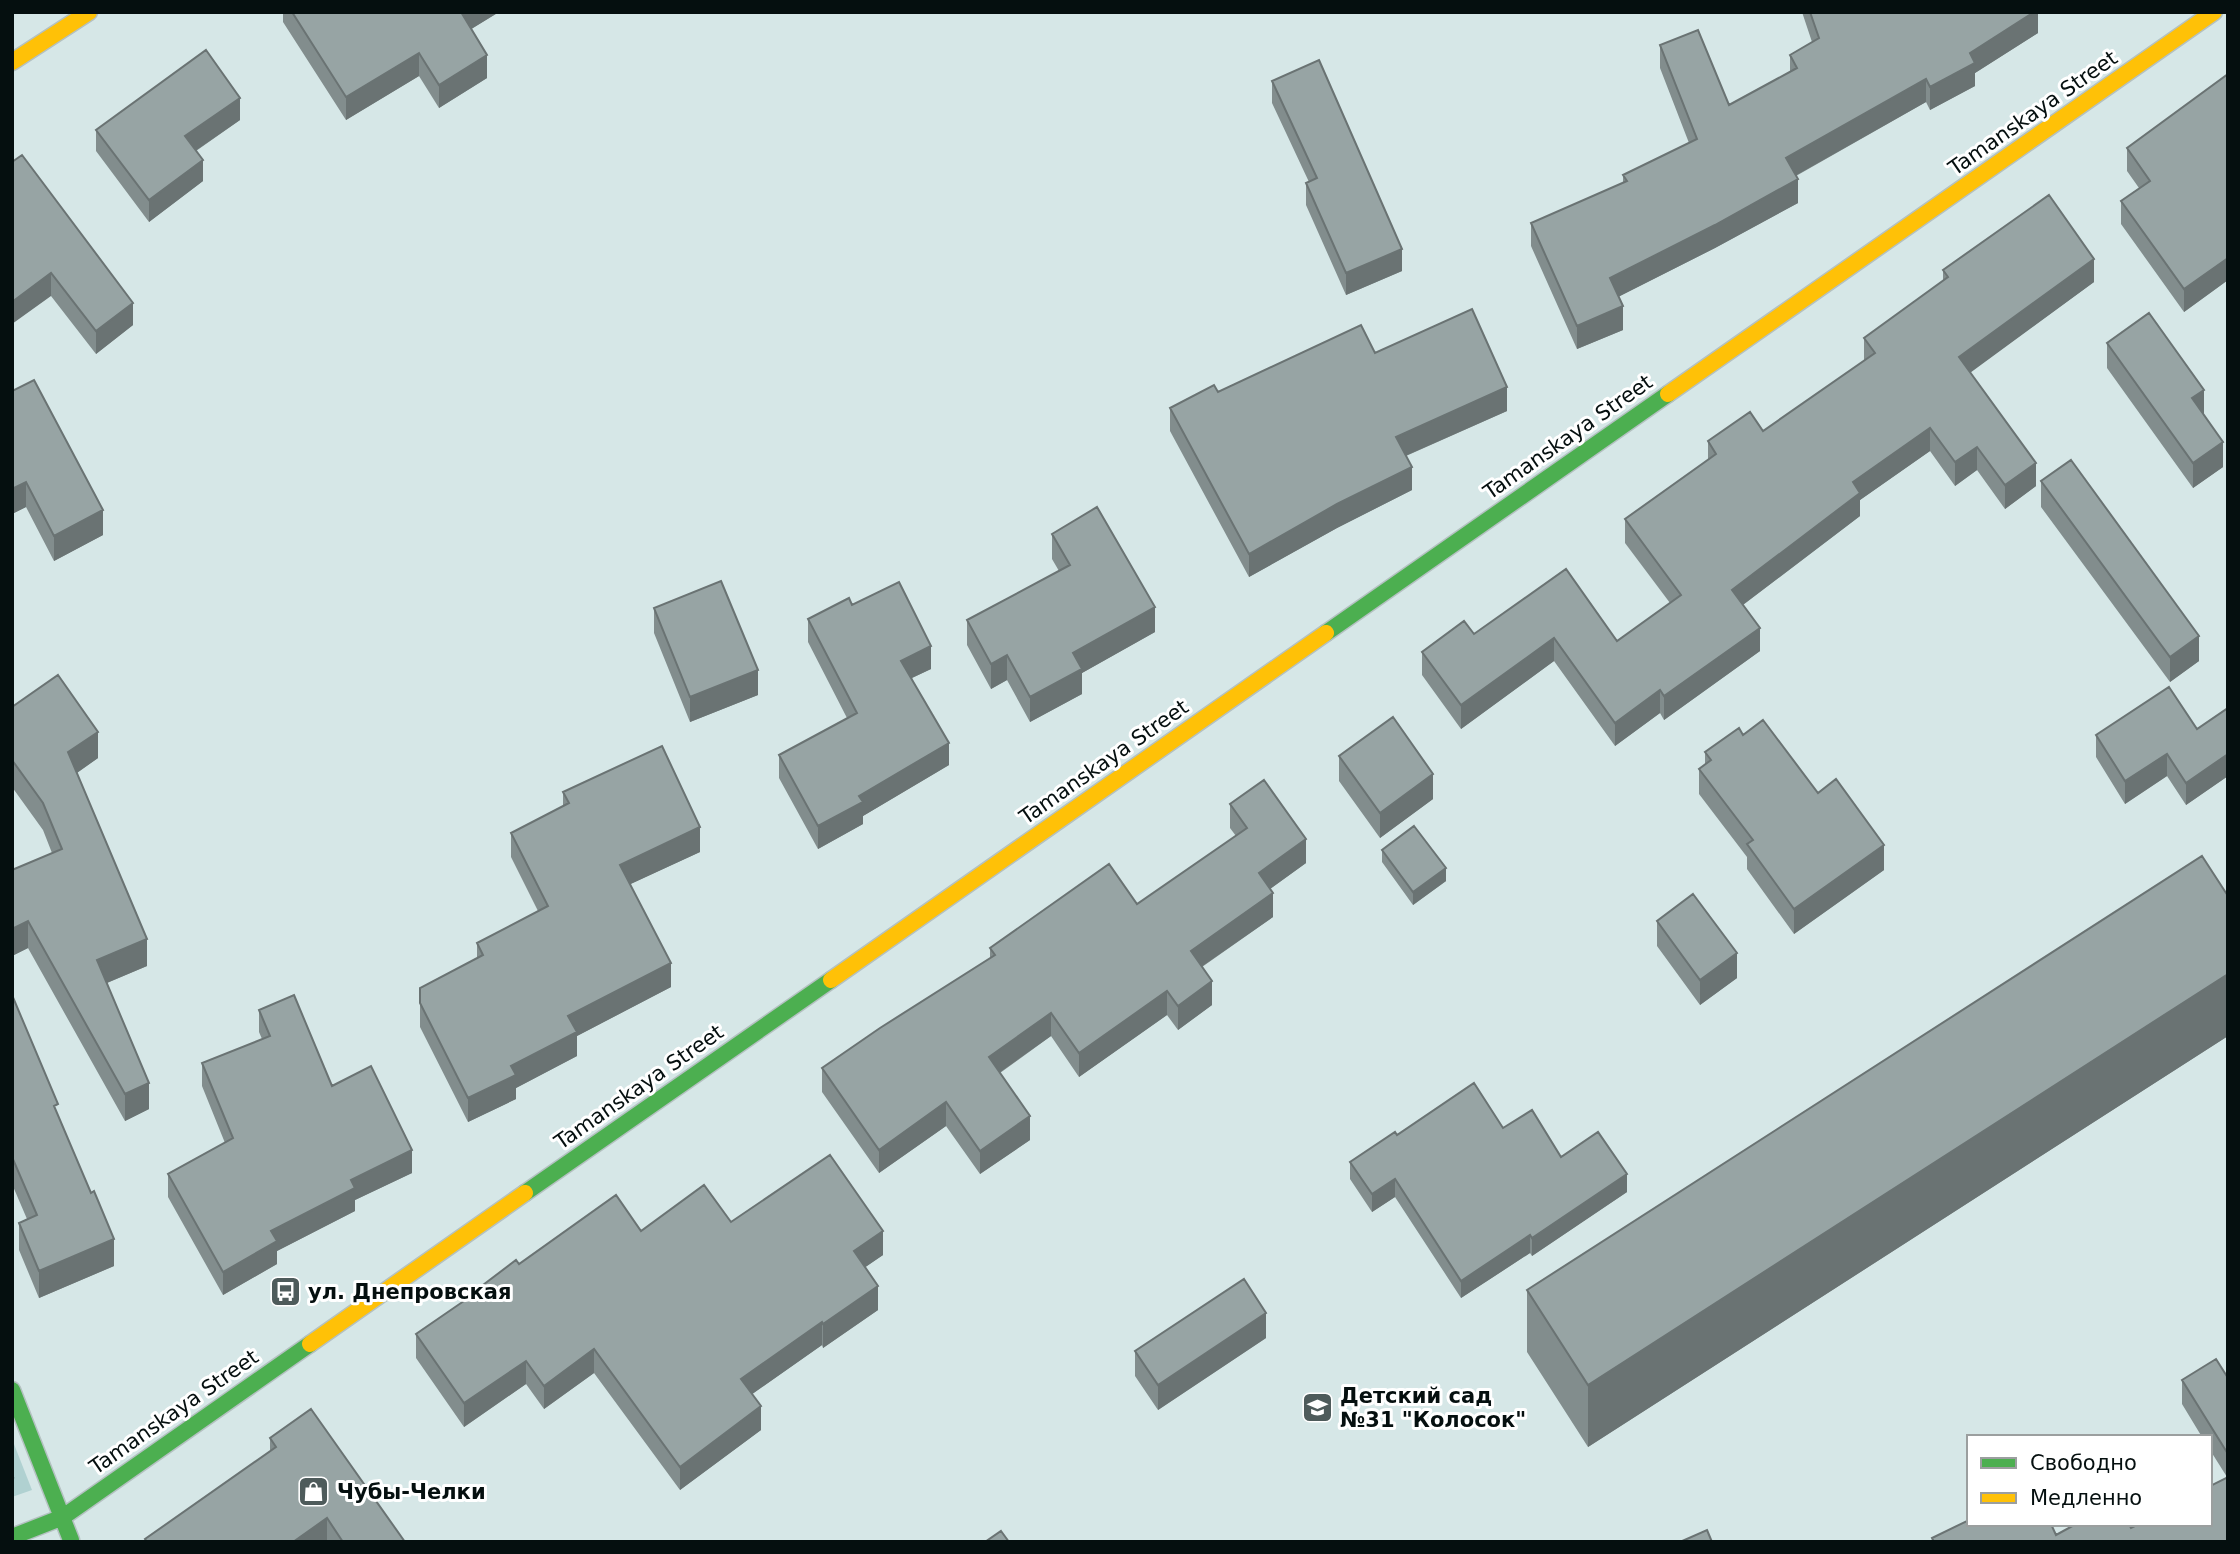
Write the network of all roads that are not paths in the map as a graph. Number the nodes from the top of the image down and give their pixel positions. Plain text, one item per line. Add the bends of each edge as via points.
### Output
1 (89, 12) edge
2 (2214, 12) edge
3 (12, 62) edge
4 (12, 1390) edge
5 (63, 1517) junction
6 (12, 1537) edge
7 (72, 1542) edge

1 - 3 street
2 - 5 street, Tamanskaya Street
4 - 5 street
5 - 6 street, Tamanskaya Street
5 - 7 street

